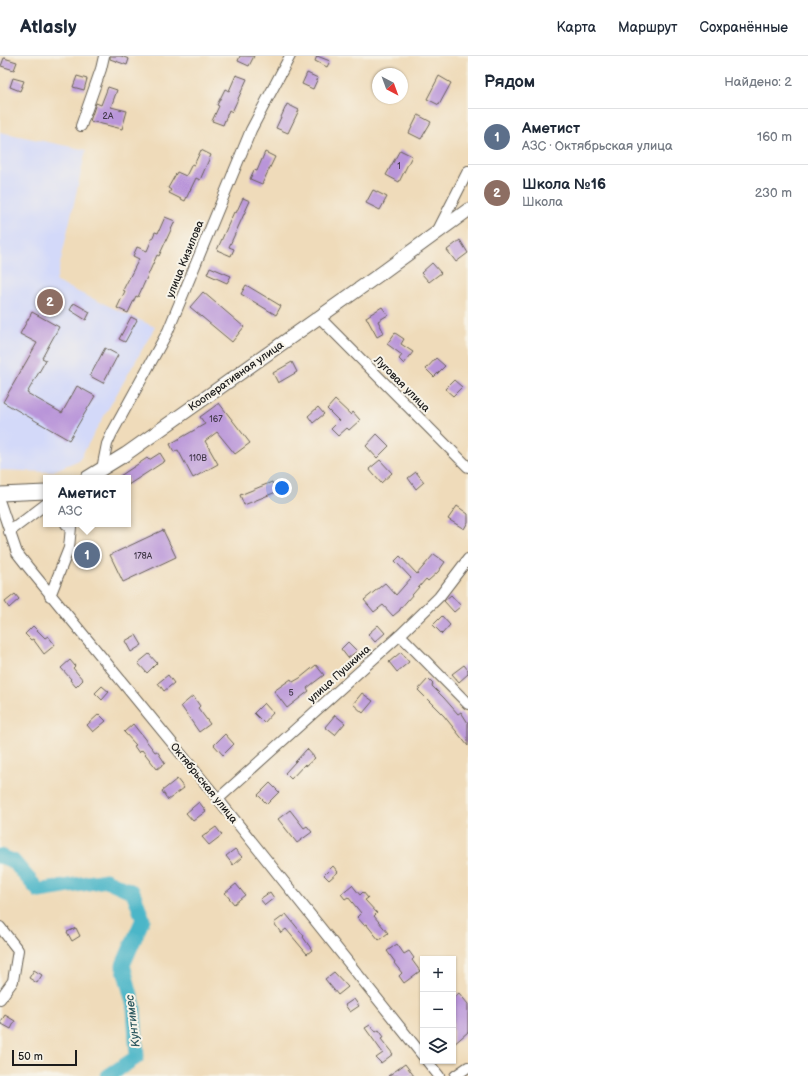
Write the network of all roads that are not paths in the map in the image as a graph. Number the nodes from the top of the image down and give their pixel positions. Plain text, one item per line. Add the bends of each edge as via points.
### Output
1 (104, 56) edge
2 (290, 56) edge
3 (81, 126) dead end
4 (468, 171) edge
5 (468, 210) edge
6 (438, 232) junction
7 (319, 317) junction
8 (468, 467) edge
9 (102, 470) junction
10 (93, 475) edge
11 (43, 492) edge
12 (0, 494) edge
13 (0, 503) edge
14 (43, 509) edge
15 (72, 527) edge
16 (9, 532) junction
17 (468, 559) edge
18 (50, 596) junction
19 (400, 635) junction
20 (468, 704) edge
21 (218, 799) junction
22 (0, 927) edge
23 (0, 999) edge
24 (420, 1052) edge
25 (429, 1064) edge
26 (468, 1066) edge
27 (439, 1076) edge
28 (455, 1076) edge

1 - 3 street
2 - 9 street, улица Кизилова via 251,130 168,331 107,444
4 - 6 street
5 - 6 main road, Кооперативная улица
6 - 7 main road, Кооперативная улица
7 - 8 street, Луговая улица
7 - 9 main road, Кооперативная улица
9 - 10 main road, Кооперативная улица
11 - 12 main road
13 - 16 street, Октябрьская улица
14 - 16 street
15 - 18 street via 69,548
16 - 18 street, Октябрьская улица via 17,553
17 - 19 street, улица Пушкина via 439,597
18 - 21 street, Октябрьская улица
19 - 20 street
19 - 21 street, улица Пушкина
21 - 24 street, Октябрьская улица
22 - 23 street via 18,950 13,980
25 - 27 street
26 - 28 street

